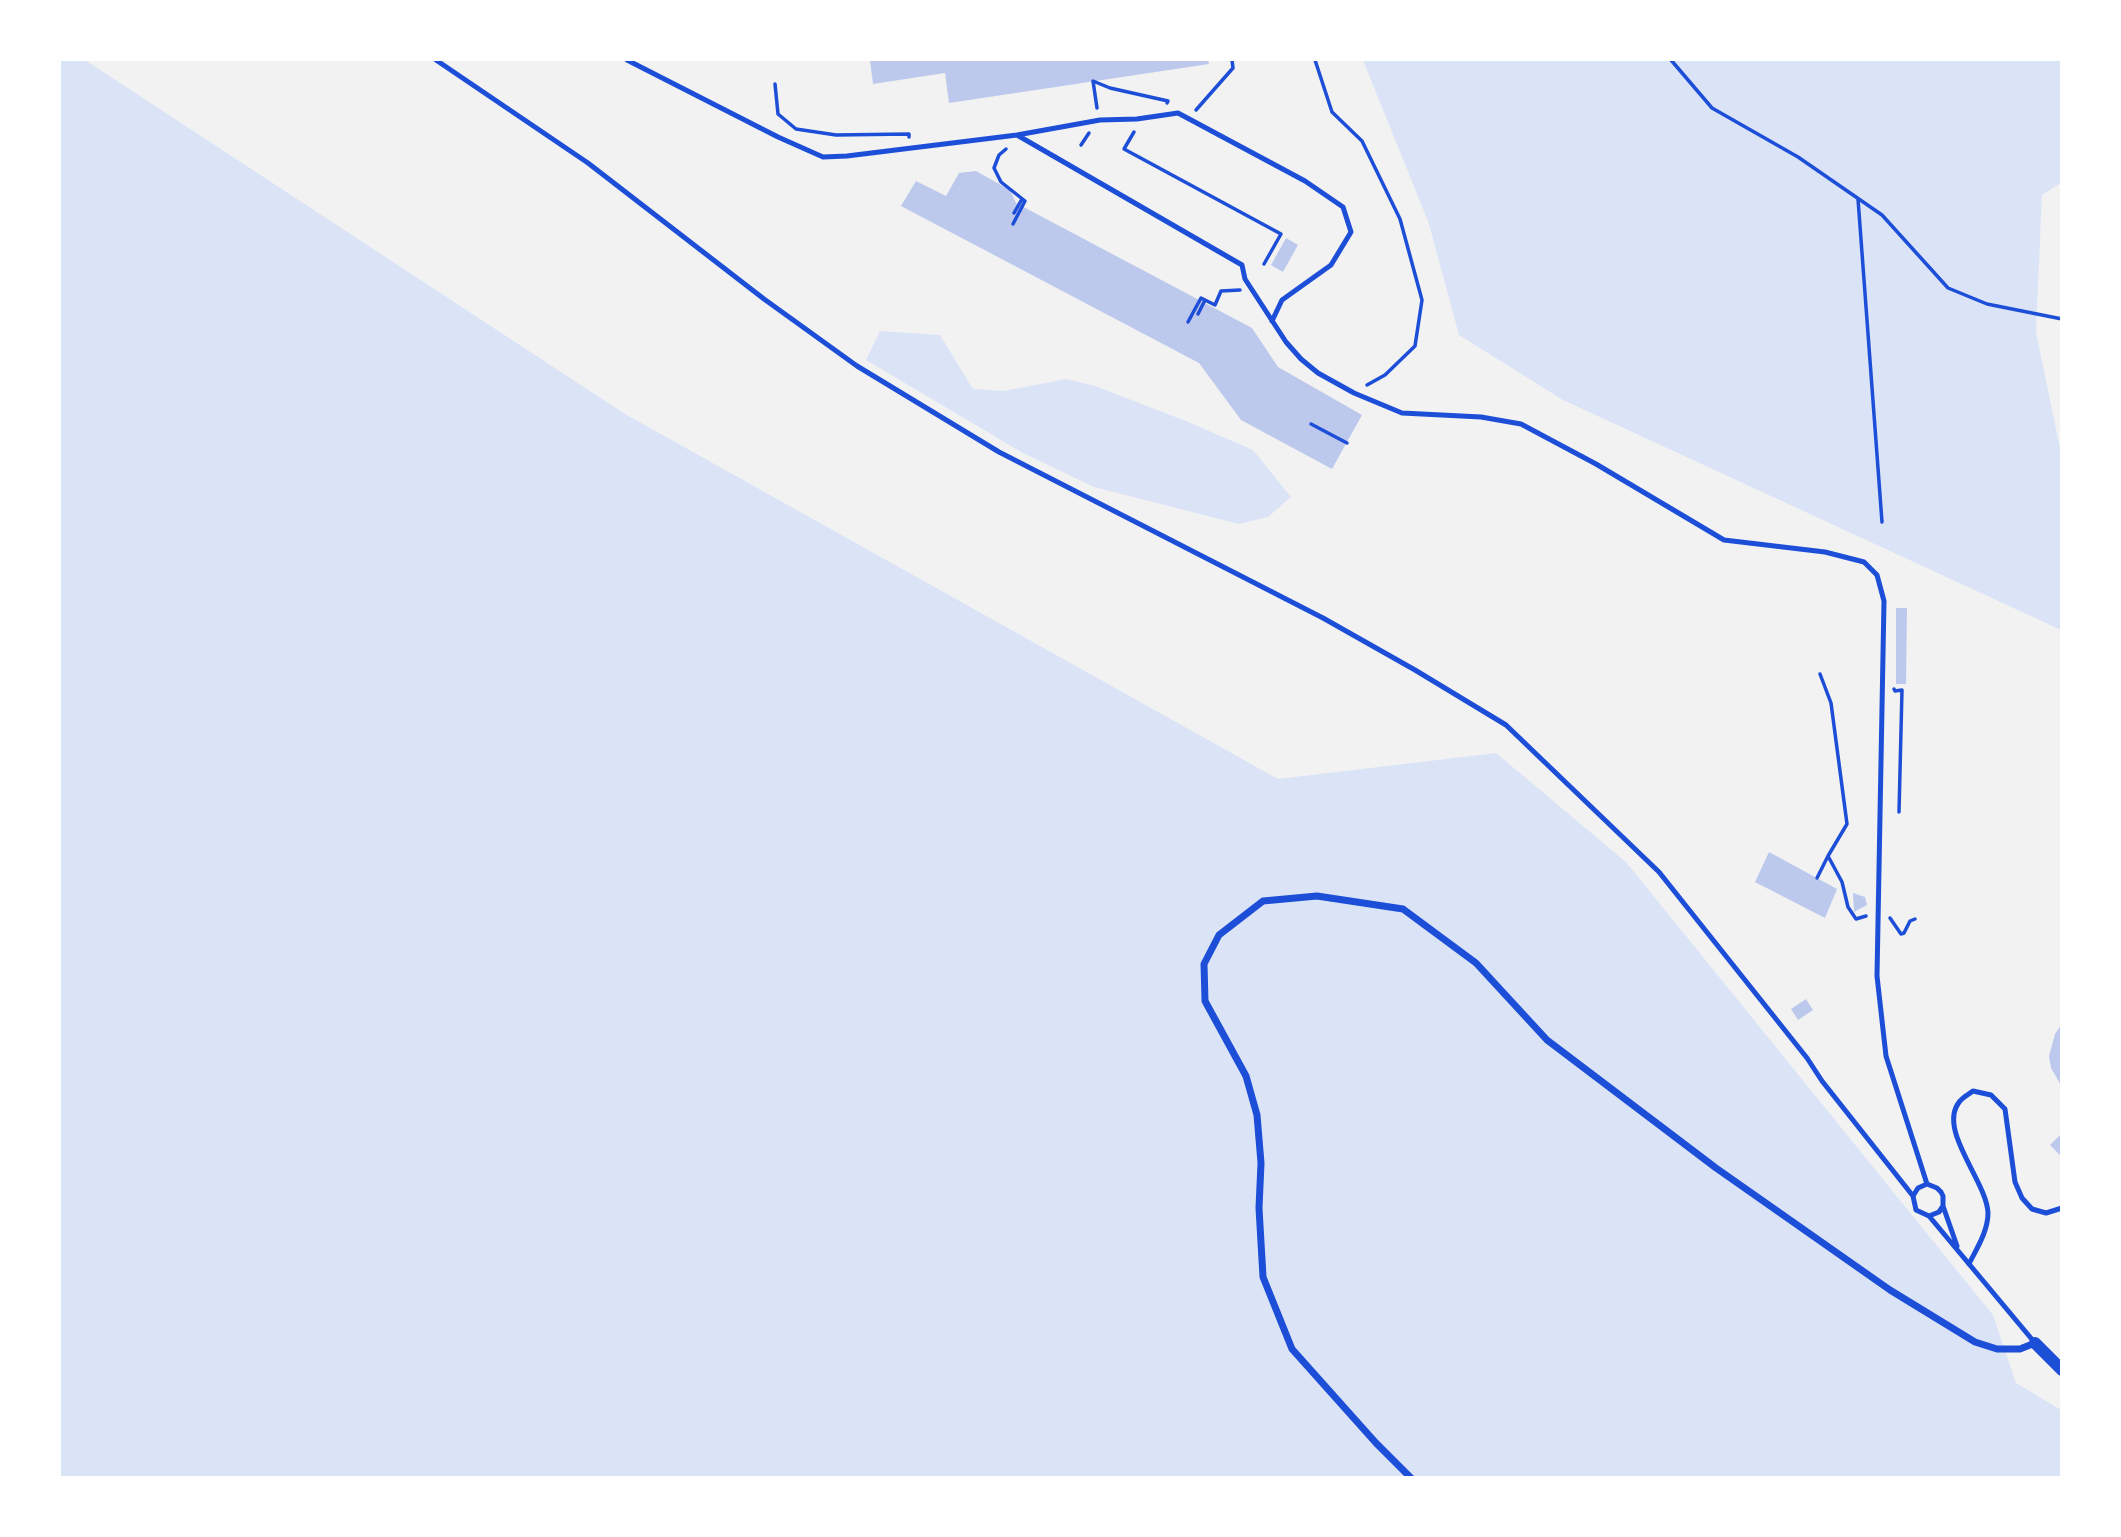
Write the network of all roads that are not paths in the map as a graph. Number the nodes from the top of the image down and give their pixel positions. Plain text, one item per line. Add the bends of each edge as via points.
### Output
1 (436, 60) edge
2 (627, 60) edge
3 (1017, 135) junction
4 (1272, 321) junction
5 (1927, 1184) junction
6 (1913, 1196) junction
7 (1943, 1206) junction
8 (2062, 1208) edge
9 (1928, 1216) junction
10 (1958, 1249) junction
11 (1969, 1264) junction
12 (2035, 1343) junction
13 (2062, 1370) edge
14 (1411, 1478) edge

1 - 6 lane via 588,163 857,366 999,452 1323,618 1506,726 1659,872
2 - 3 lane via 823,157
3 - 4 lane via 1242,265 1245,279
3 - 4 lane via 1093,121 1178,113 1343,206 1351,232 1331,265 1282,300
4 - 5 lane via 1301,359 1354,393 1402,413 1481,417 1521,425 1597,464 1724,540 1825,552 1864,562 1877,575 1884,601 1877,976 1886,1056
5 - 6 lane
5 - 7 lane via 1941,1192
6 - 9 lane via 1916,1210
7 - 9 lane
7 - 10 lane
8 - 11 lane via 2046,1213 2032,1209 2021,1198 2005,1109 1991,1095 1973,1091 1959,1102 1954,1117 1956,1137 1985,1195 1988,1213
9 - 10 lane
10 - 11 lane
11 - 12 lane
12 - 13 street
12 - 14 street via 2020,1349 1997,1349 1975,1342 1890,1290 1716,1168 1547,1040 1476,963 1403,909 1317,896 1263,901 1219,935 1204,964 1205,1001 1246,1076 1257,1115 1263,1278 1292,1349

